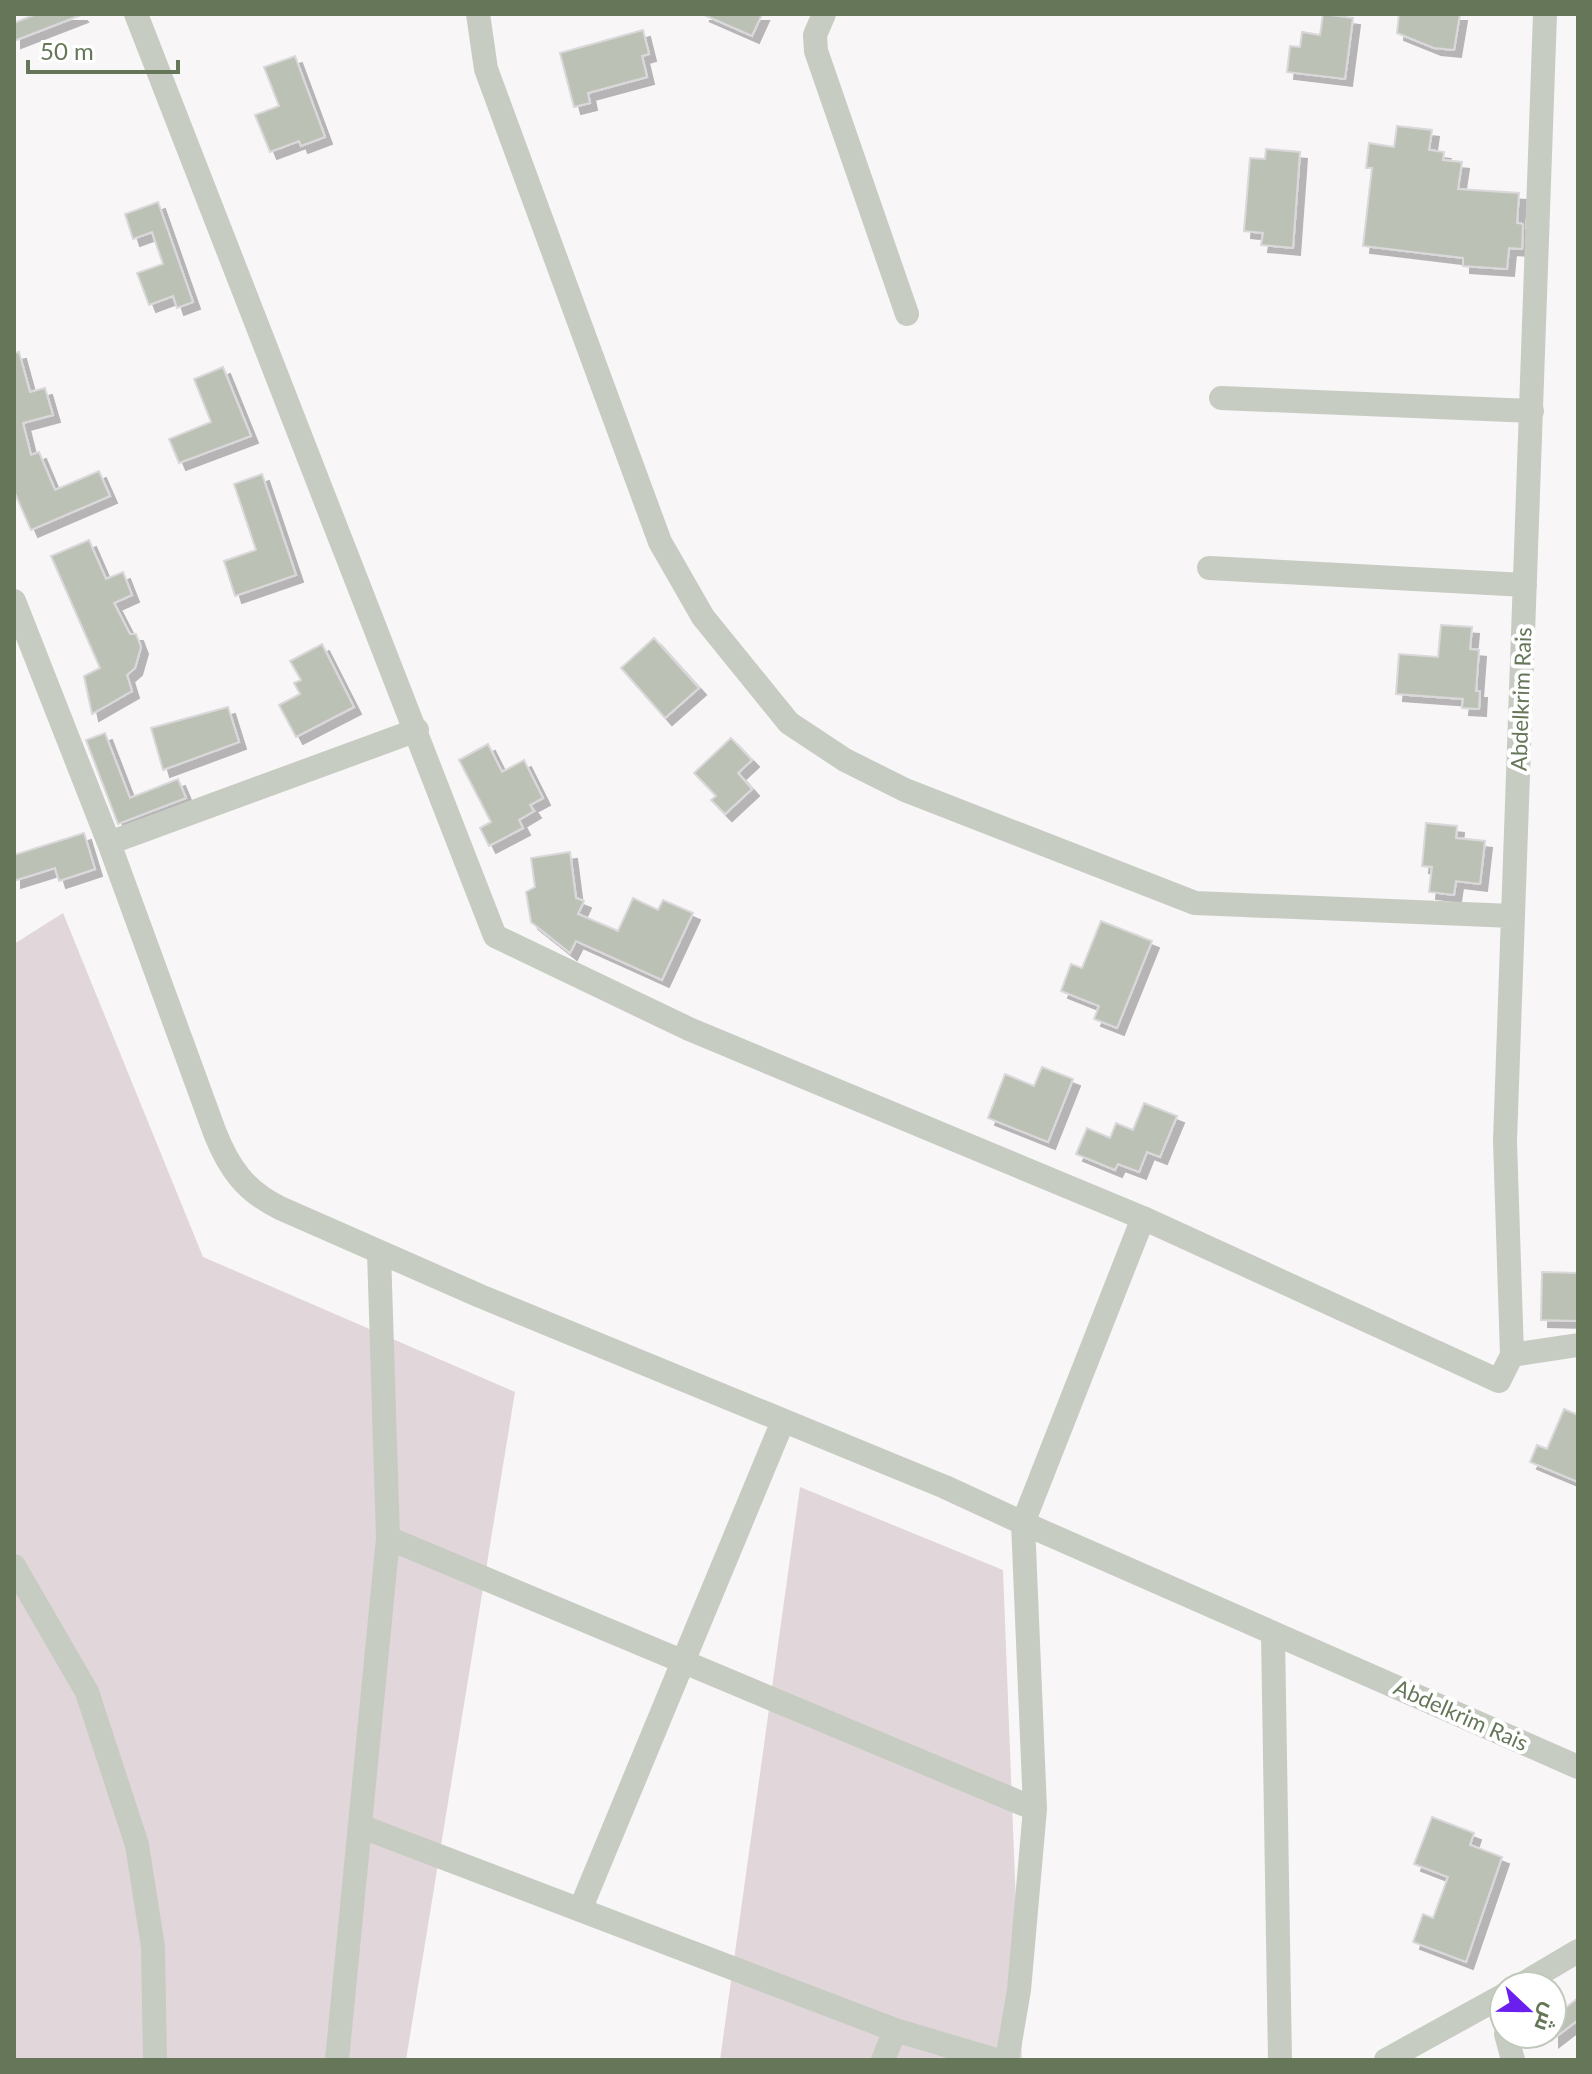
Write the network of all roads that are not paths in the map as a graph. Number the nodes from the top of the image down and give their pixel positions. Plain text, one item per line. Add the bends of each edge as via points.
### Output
1 (136, 14) edge
2 (478, 14) edge
3 (824, 14) edge
4 (1545, 14) edge
5 (907, 314) dead end
6 (1221, 398) dead end
7 (1532, 411) junction
8 (1209, 568) dead end
9 (1525, 585) junction
10 (14, 601) edge
11 (417, 730) junction
12 (109, 843) junction
13 (1513, 916) junction
14 (1143, 1218) junction
15 (379, 1252) junction
16 (1578, 1345) edge
17 (1512, 1355) junction
18 (783, 1421) junction
19 (1023, 1523) junction
20 (388, 1538) junction
21 (14, 1566) edge
22 (1273, 1635) junction
23 (683, 1662) junction
24 (1578, 1767) edge
25 (1035, 1809) junction
26 (360, 1826) junction
27 (580, 1910) junction
28 (1578, 1951) edge
29 (1546, 1970) edge
30 (1488, 2004) edge
31 (895, 2030) junction
32 (155, 2060) edge
33 (337, 2060) edge
34 (883, 2060) edge
35 (996, 2060) edge
36 (1007, 2060) edge
37 (1280, 2060) edge
38 (1386, 2060) edge

1 - 11 street
2 - 13 street via 486,69 660,542 703,617 789,723 845,760 905,790 1195,903
3 - 5 street via 815,35 816,51
4 - 7 street, Abdelkrim Rais
6 - 7 street
7 - 9 street, Abdelkrim Rais
8 - 9 street
9 - 13 street, Abdelkrim Rais
10 - 12 street, Abdelkrim Rais
11 - 12 street
11 - 14 street via 500,940 717,1041
12 - 15 street, Abdelkrim Rais via 234,1172 263,1200
13 - 17 street, Abdelkrim Rais via 1505,1141
14 - 17 street, Abdelkrim Rais via 1499,1381
14 - 19 street
15 - 18 street, Abdelkrim Rais
15 - 20 street
16 - 17 street
18 - 19 street, Abdelkrim Rais
18 - 23 street
19 - 22 street, Abdelkrim Rais
19 - 25 street
20 - 23 street
20 - 26 street
21 - 32 street via 87,1692 137,1845 153,1947
22 - 24 street, Abdelkrim Rais
22 - 37 street
23 - 25 street
23 - 27 street
25 - 36 street via 1019,1990
26 - 27 street
26 - 33 street
27 - 31 street
28 - 29 street
30 - 38 street
31 - 34 street
31 - 35 street

